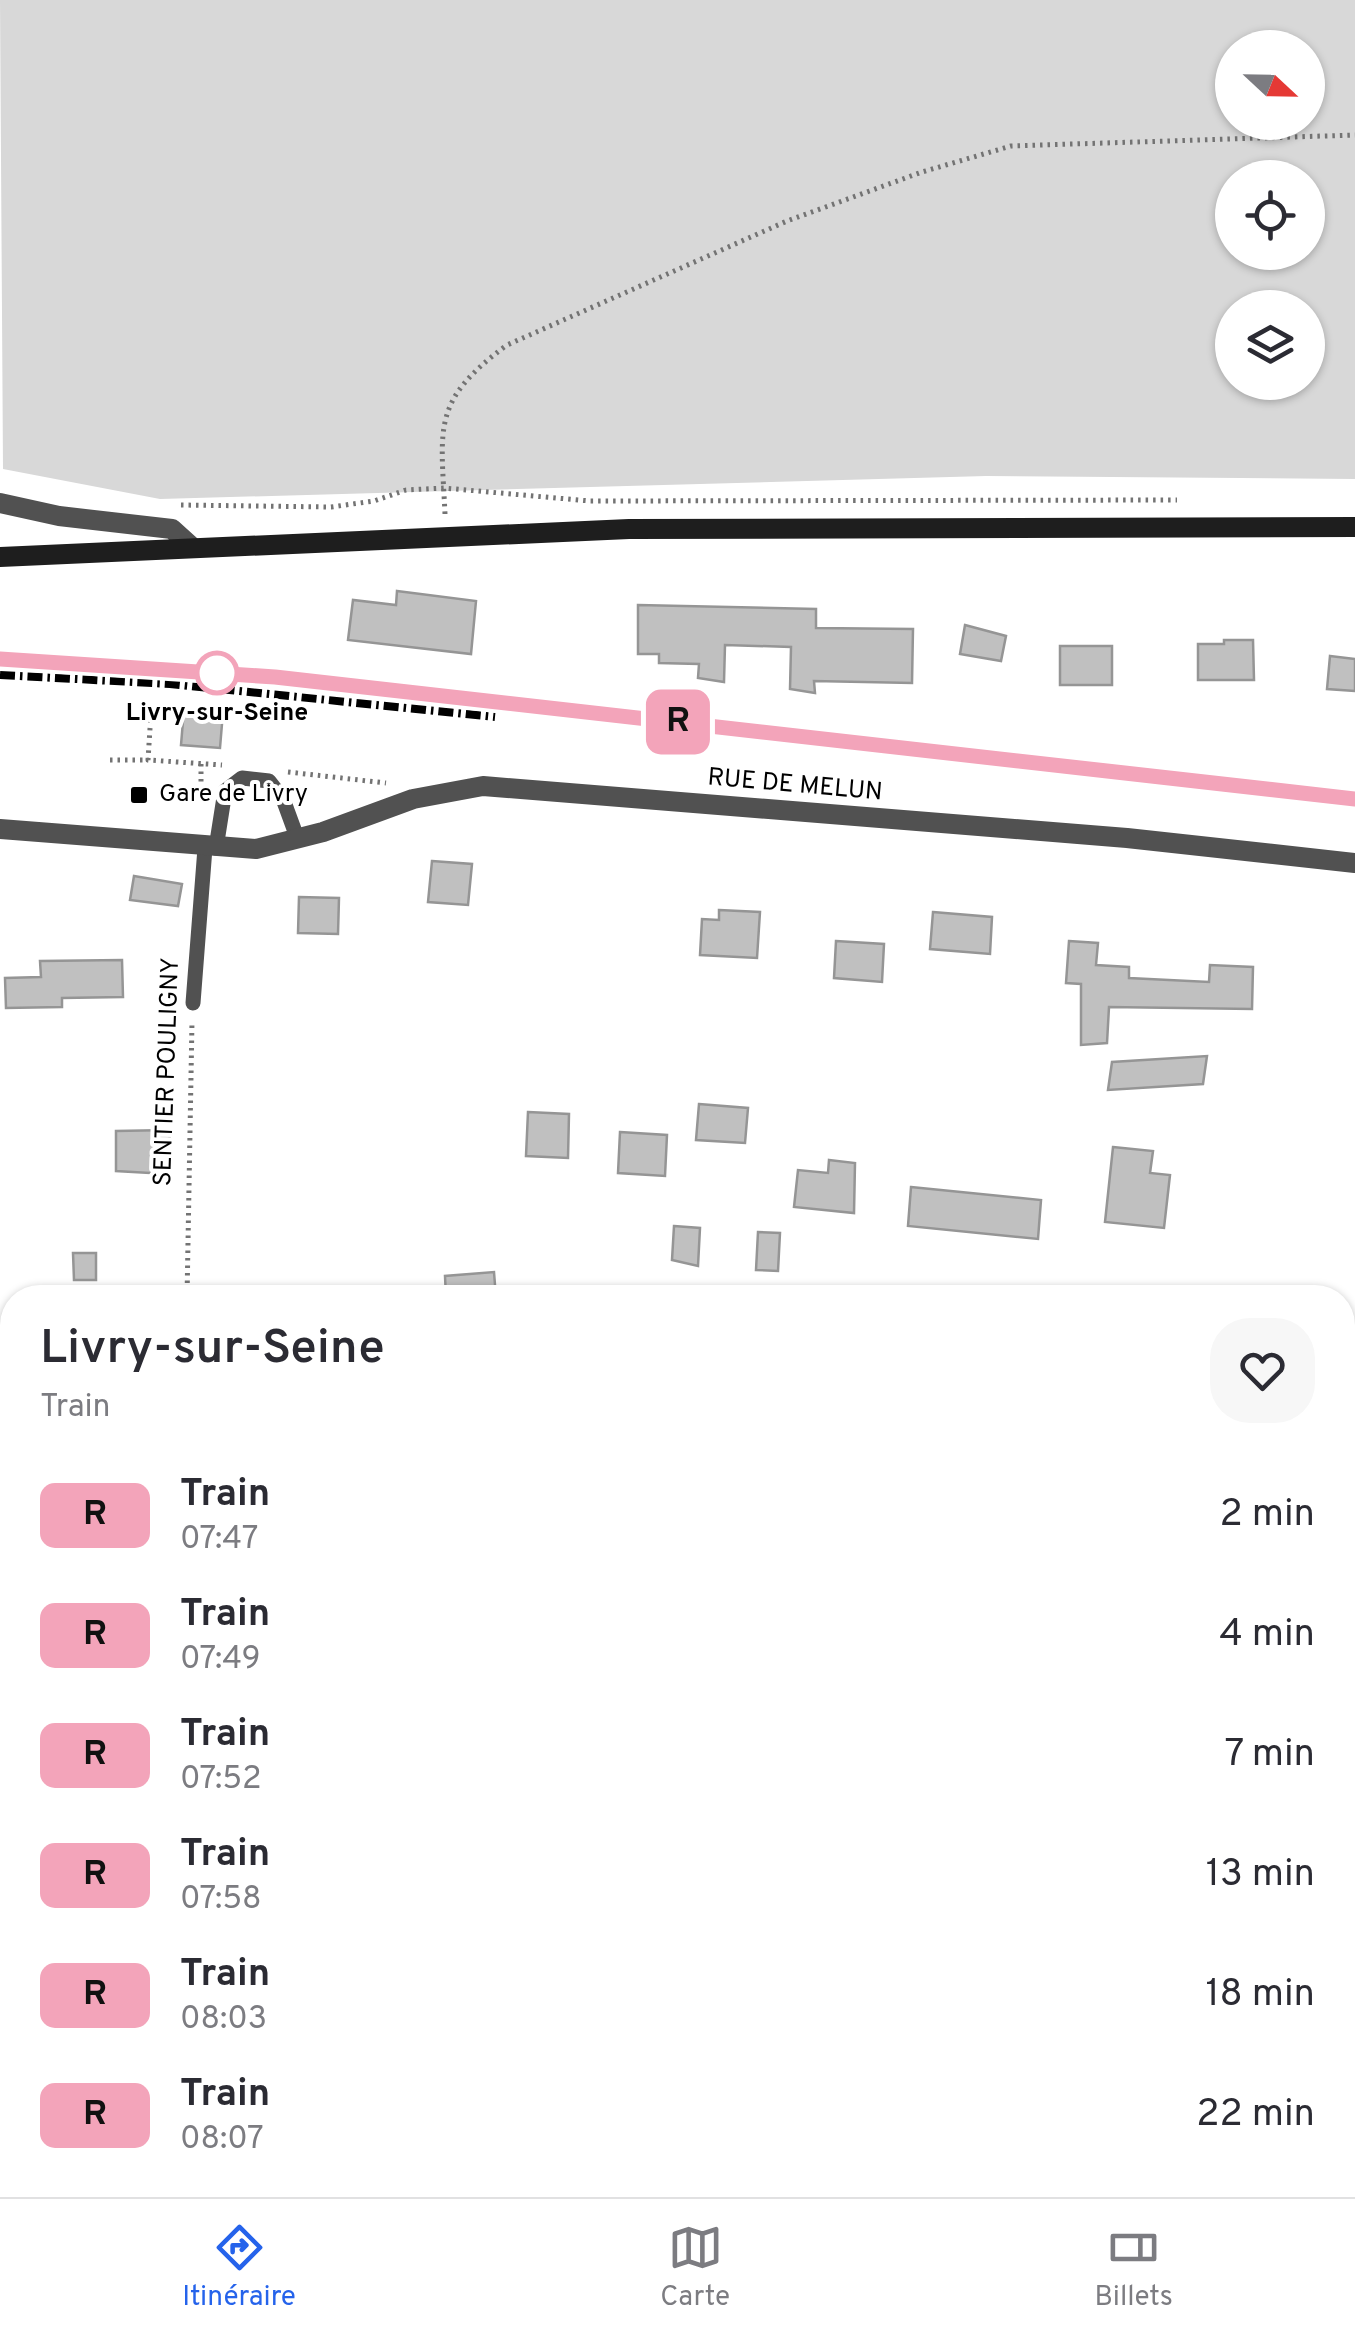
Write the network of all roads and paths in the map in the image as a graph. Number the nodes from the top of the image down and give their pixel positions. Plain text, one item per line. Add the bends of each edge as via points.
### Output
1 (1355, 136) edge
2 (444, 488) junction
3 (1178, 500) dead end
4 (0, 503) edge
5 (180, 505) dead end
6 (1355, 527) edge
7 (446, 534) junction
8 (193, 548) junction
9 (0, 557) edge
10 (110, 760) dead end
11 (148, 760) dead end
12 (0, 828) edge
13 (298, 840) junction
14 (210, 848) junction
15 (1355, 863) edge
16 (192, 1003) joint
17 (187, 1285) edge

1 - 2 path via 1011,146 787,220 507,345 480,365 449,403 441,437
2 - 3 path via 590,500
2 - 5 path via 331,508
2 - 7 path
4 - 8 street via 172,529
6 - 7 main road
7 - 8 main road
8 - 9 main road
10 - 11 path
12 - 14 street, RUE DE MELUN
13 - 14 street, RUE DE MELUN via 256,849
13 - 14 lane, SENTIER POULIGNY via 283,799 268,782 242,778 225,792
13 - 15 street, RUE DE MELUN via 413,799 484,786
14 - 16 lane, SENTIER POULIGNY
16 - 17 path, SENTIER POULIGNY

